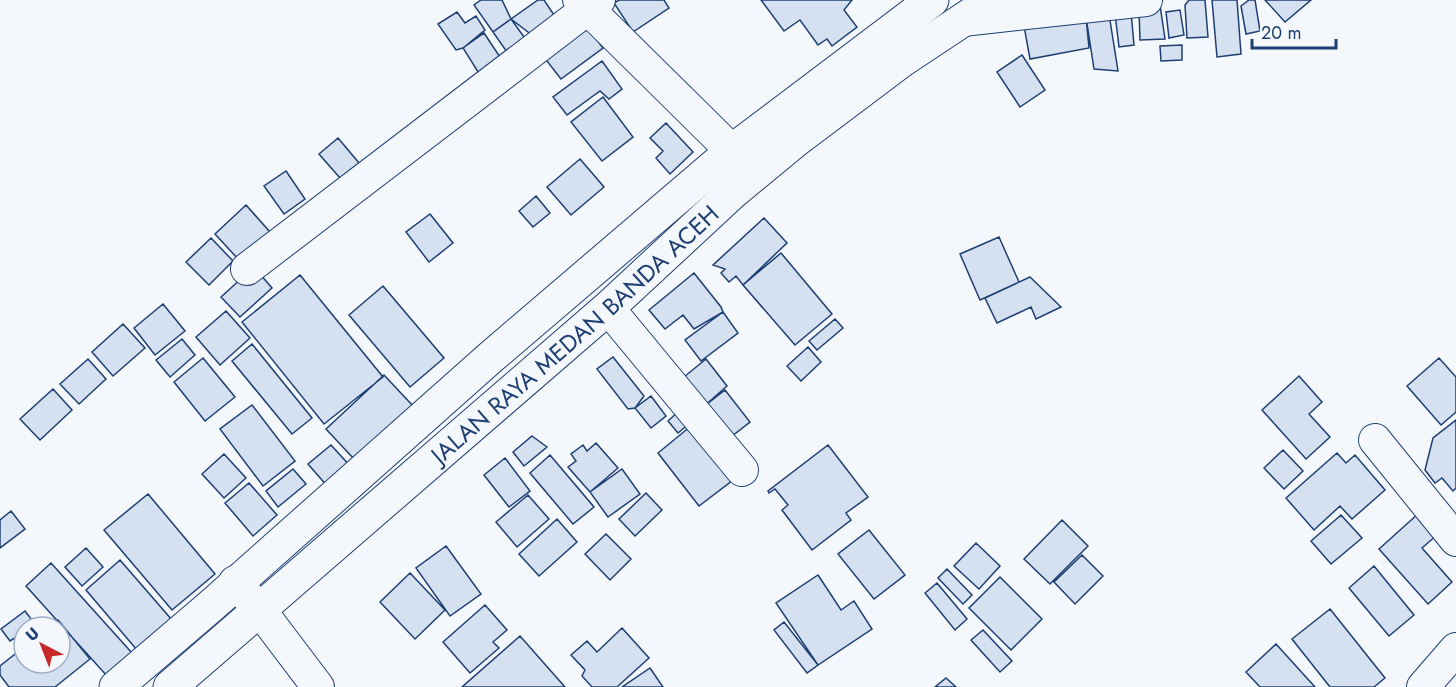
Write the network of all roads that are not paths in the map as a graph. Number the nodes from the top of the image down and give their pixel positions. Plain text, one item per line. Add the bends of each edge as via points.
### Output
1 (932, 0) edge
2 (993, 0) edge
3 (1146, 0) edge
4 (589, 3) edge
5 (963, 20) junction
6 (863, 71) junction
7 (732, 151) junction
8 (248, 269) dead end
9 (608, 308) junction
10 (1375, 440) dead end
11 (742, 470) dead end
12 (1456, 540) edge
13 (235, 582) junction
14 (259, 609) junction
15 (1456, 649) edge
16 (116, 687) edge
17 (170, 687) edge
18 (318, 687) edge
19 (1423, 687) edge

1 - 6 highway, JALAN RAYA MEDAN BANDA ACEH
2 - 5 highway, JALAN RAYA MEDAN BANDA ACEH
3 - 5 street
4 - 7 street
4 - 8 street
5 - 6 highway, JALAN RAYA MEDAN BANDA ACEH via 901,61
6 - 7 highway, JALAN RAYA MEDAN BANDA ACEH
6 - 9 highway, JALAN RAYA MEDAN BANDA ACEH via 796,140 733,192
7 - 13 highway, JALAN RAYA MEDAN BANDA ACEH
9 - 11 street
9 - 14 highway, JALAN RAYA MEDAN BANDA ACEH
10 - 12 street
13 - 14 street
13 - 16 highway, JALAN RAYA MEDAN BANDA ACEH
14 - 17 highway, JALAN RAYA MEDAN BANDA ACEH
14 - 18 street
15 - 19 street

